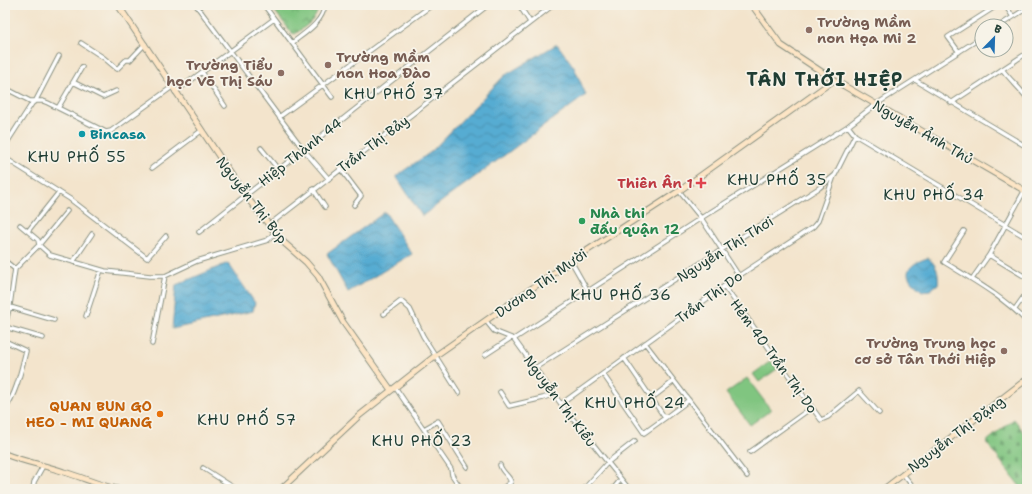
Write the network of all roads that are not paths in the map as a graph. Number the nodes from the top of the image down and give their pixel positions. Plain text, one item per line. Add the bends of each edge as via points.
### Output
1 (118, 5) edge
2 (196, 5) edge
3 (264, 5) edge
4 (325, 5) edge
5 (432, 5) edge
6 (488, 5) edge
7 (519, 5) edge
8 (553, 5) edge
9 (752, 5) edge
10 (998, 5) edge
11 (1005, 5) edge
12 (1027, 8) edge
13 (1013, 17) joint
14 (274, 19) junction
15 (530, 22) junction
16 (974, 42) edge
17 (81, 43) dead end
18 (292, 43) junction
19 (145, 44) junction
20 (230, 51) junction
21 (959, 52) junction
22 (1027, 53) edge
23 (59, 56) dead end
24 (82, 67) dead end
25 (1002, 69) junction
26 (202, 72) junction
27 (834, 80) junction
28 (915, 80) junction
29 (73, 82) junction
30 (322, 84) junction
31 (5, 88) edge
32 (174, 89) junction
33 (9, 90) junction
34 (116, 91) dead end
35 (5, 97) edge
36 (332, 97) dead end
37 (1027, 98) edge
38 (34, 102) junction
39 (951, 103) junction
40 (875, 105) junction
41 (225, 106) dead end
42 (58, 108) junction
43 (280, 117) junction
44 (848, 126) junction
45 (201, 131) junction
46 (855, 135) junction
47 (6, 144) dead end
48 (1027, 147) edge
49 (261, 148) dead end
50 (303, 149) junction
51 (5, 158) edge
52 (152, 168) dead end
53 (340, 168) junction
54 (278, 169) junction
55 (835, 175) junction
56 (328, 178) junction
57 (313, 189) junction
58 (1026, 189) edge
59 (679, 191) junction
60 (59, 192) junction
61 (244, 195) junction
62 (354, 205) dead end
63 (325, 207) dead end
64 (67, 212) dead end
65 (701, 218) junction
66 (20, 225) dead end
67 (269, 225) junction
68 (1005, 225) junction
69 (964, 231) dead end
70 (28, 232) junction
71 (199, 232) dead end
72 (274, 232) junction
73 (92, 234) dead end
74 (166, 236) dead end
75 (1027, 238) edge
76 (39, 245) junction
77 (722, 250) junction
78 (989, 255) junction
79 (5, 260) edge
80 (571, 261) junction
81 (74, 262) junction
82 (15, 269) junction
83 (101, 270) junction
84 (165, 276) junction
85 (739, 276) junction
86 (1027, 278) edge
87 (972, 279) junction
88 (724, 286) junction
89 (588, 291) junction
90 (1027, 292) edge
91 (10, 307) junction
92 (1015, 309) junction
93 (384, 314) dead end
94 (86, 316) dead end
95 (54, 320) dead end
96 (486, 321) junction
97 (1027, 322) edge
98 (5, 326) edge
99 (43, 338) dead end
100 (512, 338) junction
101 (5, 341) edge
102 (646, 343) junction
103 (152, 344) dead end
104 (484, 355) dead end
105 (435, 356) junction
106 (624, 358) junction
107 (536, 368) junction
108 (603, 374) junction
109 (1027, 379) edge
110 (674, 380) junction
111 (393, 388) junction
112 (500, 392) dead end
113 (459, 393) dead end
114 (554, 394) junction
115 (652, 398) junction
116 (689, 400) junction
117 (561, 404) junction
118 (812, 408) junction
119 (5, 409) edge
120 (879, 413) dead end
121 (665, 418) junction
122 (424, 429) junction
123 (635, 441) dead end
124 (750, 452) dead end
125 (5, 454) edge
126 (608, 462) junction
127 (500, 465) dead end
128 (43, 466) junction
129 (466, 467) dead end
130 (203, 468) dead end
131 (903, 474) junction
132 (747, 476) dead end
133 (621, 479) junction
134 (460, 487) dead end
135 (33, 489) edge
136 (113, 489) edge
137 (236, 489) edge
138 (281, 489) edge
139 (502, 489) edge
140 (584, 489) edge
141 (614, 489) edge
142 (629, 489) edge
143 (884, 489) edge
144 (915, 489) edge

1 - 19 street, Nguyễn Thị Búp
2 - 20 street
3 - 14 street
4 - 18 street via 317,23
5 - 30 street
6 - 50 street, Hiệp Thành 44
7 - 15 street
8 - 15 street, Trần Thị Bảy
9 - 27 street, Nguyễn Ảnh Thủ via 781,45
10 - 21 street via 948,37
11 - 13 street
12 - 13 street
14 - 18 street
14 - 20 street
15 - 53 street, Trần Thị Bảy
16 - 21 street
17 - 19 street via 117,69
18 - 30 street
19 - 32 street, Nguyễn Thị Búp
20 - 26 street
20 - 43 street
21 - 28 street
22 - 25 street
23 - 38 street
24 - 29 street
25 - 37 street
25 - 39 street
26 - 32 street
26 - 41 street
27 - 40 street, Nguyễn Ảnh Thủ
27 - 59 street, Dương Thị Mười
28 - 39 street
28 - 40 street
29 - 34 street via 103,97
29 - 42 street
30 - 36 street
30 - 43 street
31 - 33 street
32 - 42 street via 111,131 103,131
32 - 45 street, Nguyễn Thị Búp
33 - 35 street
33 - 38 street
38 - 42 street via 43,101
38 - 47 street
39 - 48 street
40 - 44 street
40 - 58 street, Nguyễn Ảnh Thủ
43 - 50 street
44 - 46 street
44 - 65 street
45 - 52 street
45 - 61 street, Nguyễn Thị Búp
46 - 55 street, Nguyễn Thị Thơi
46 - 68 street
49 - 54 street
50 - 54 street, Hiệp Thành 44
50 - 56 street
51 - 60 street
53 - 56 street, Trần Thị Bảy
53 - 62 street via 361,196
54 - 61 street, Hiệp Thành 44
55 - 77 street, Nguyễn Thị Thơi via 802,200
55 - 85 street, Trần Thị Do via 818,222
56 - 57 street, Trần Thị Bảy
57 - 63 street
57 - 67 street, Trần Thị Bảy
58 - 68 street
59 - 65 street
59 - 80 street, Dương Thị Mười
60 - 70 street
60 - 74 street via 147,258
61 - 67 street, Nguyễn Thị Búp
61 - 71 street, Hiệp Thành 44
64 - 76 street
65 - 77 street
65 - 89 street
66 - 70 street
67 - 72 street, Nguyễn Thị Búp
68 - 75 street
68 - 78 street
69 - 87 street via 944,262
70 - 76 street via 38,240
72 - 84 street via 268,240 198,261
72 - 111 street, Nguyễn Thị Búp via 318,276 343,322
73 - 81 street
76 - 81 street via 50,255
76 - 82 street
77 - 85 street
77 - 107 street, Nguyễn Thị Thơi
78 - 86 street
78 - 87 street
79 - 82 street
80 - 89 street
80 - 96 street, Dương Thị Mười
81 - 83 street
82 - 91 street
83 - 84 street
83 - 94 street
84 - 103 street
85 - 88 street, Trần Thị Do
87 - 92 street
88 - 102 street, Trần Thị Do
88 - 118 street, Hẻm 40 Trần Thị Do
89 - 100 street
90 - 92 street
91 - 95 street
91 - 98 street
92 - 97 street
93 - 105 street via 401,301 404,303 410,309
96 - 100 street, Nguyễn Thị Kiểu via 494,331
96 - 105 street, Dương Thị Mười
98 - 99 street
100 - 104 street
100 - 107 street, Nguyễn Thị Kiểu
101 - 119 street via 26,351 17,384
102 - 106 street, Trần Thị Do
102 - 110 street
105 - 111 street, Dương Thị Mười
105 - 113 street
106 - 108 street, Trần Thị Do
106 - 115 street
107 - 114 street, Nguyễn Thị Kiểu
108 - 117 street, Trần Thị Do
108 - 121 street via 644,433
109 - 131 street, Nguyễn Thị Đặng
110 - 115 street
110 - 116 street
111 - 122 street
111 - 138 street, Dương Thị Mười via 360,415
112 - 114 street via 510,406
114 - 117 street, Nguyễn Thị Kiểu
115 - 121 street
116 - 121 street
116 - 132 street
117 - 126 street, Nguyễn Thị Kiểu
118 - 120 street, Hẻm 40 Trần Thị Do via 821,420 860,390
118 - 124 street
122 - 129 street via 438,421
122 - 134 street
123 - 126 street
125 - 128 street
126 - 133 street, Nguyễn Thị Kiểu
126 - 140 street
127 - 139 street via 511,482
128 - 135 street
128 - 136 street
130 - 137 street
131 - 143 street, Nguyễn Thị Đặng
131 - 144 street
133 - 141 street
133 - 142 street, Nguyễn Thị Kiểu

